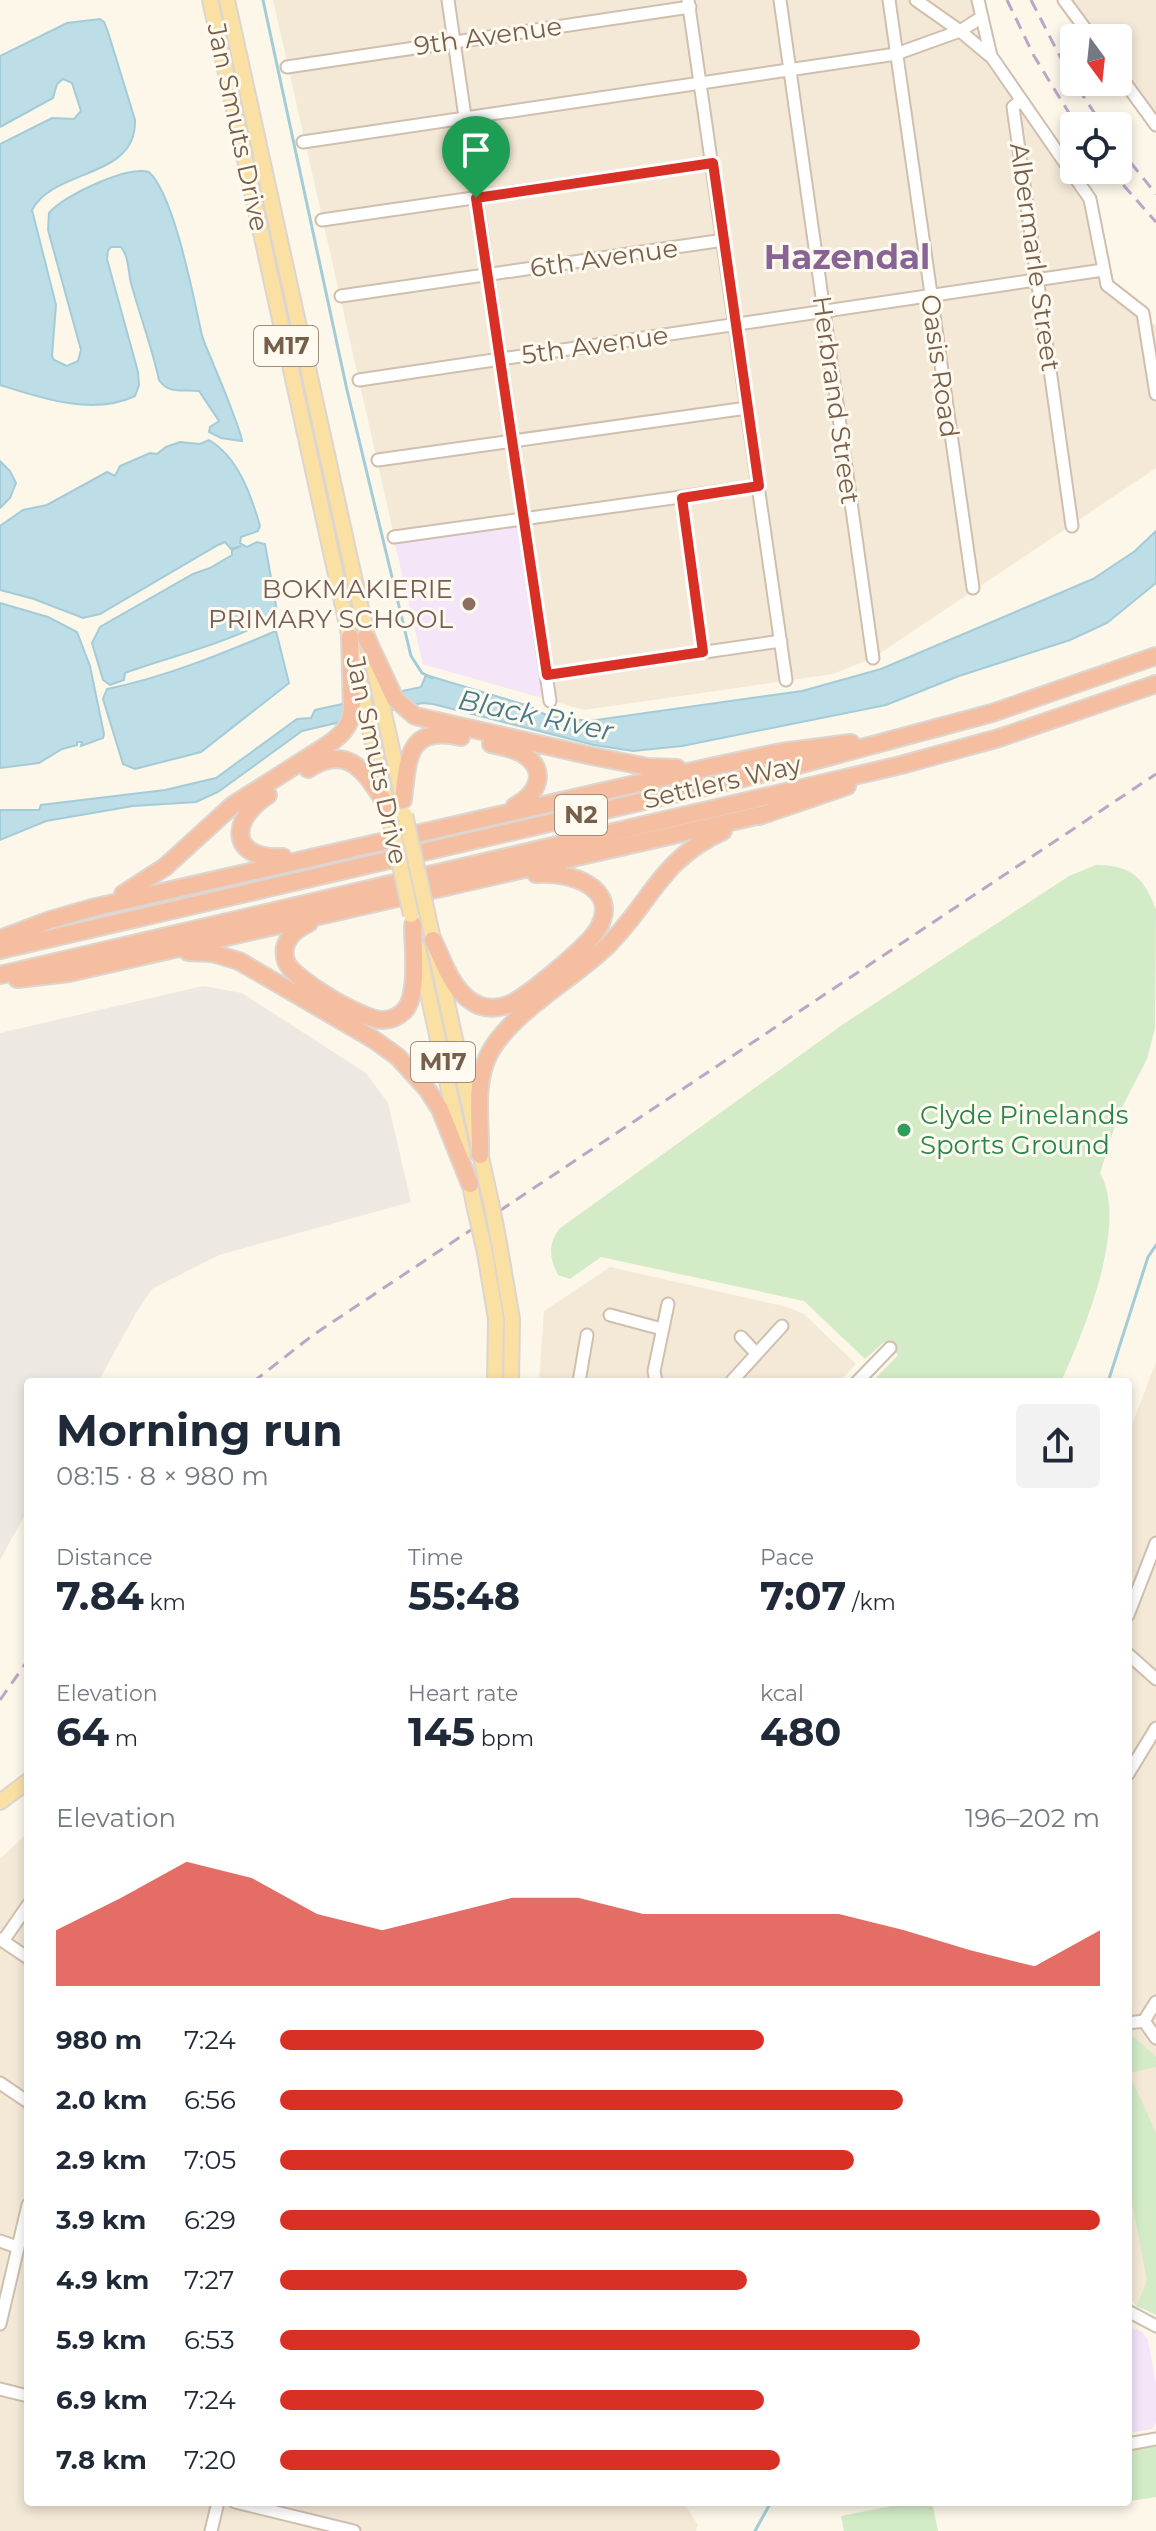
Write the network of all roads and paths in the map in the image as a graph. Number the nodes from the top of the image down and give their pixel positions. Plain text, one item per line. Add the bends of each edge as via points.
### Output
1 (210, 0) edge
2 (227, 0) edge
3 (448, 0) edge
4 (780, 0) edge
5 (889, 0) edge
6 (916, 0) edge
7 (978, 0) edge
8 (1064, 0) edge
9 (689, 3) edge
10 (982, 17) junction
11 (1082, 24) edge
12 (960, 31) junction
13 (453, 41) junction
14 (896, 54) junction
15 (991, 56) junction
16 (287, 67) dead end
17 (789, 72) junction
18 (700, 84) junction
19 (1132, 92) edge
20 (1020, 101) junction
21 (464, 119) junction
22 (1156, 125) edge
23 (303, 142) dead end
24 (713, 163) junction
25 (476, 198) junction
26 (322, 220) dead end
27 (724, 240) junction
28 (1103, 270) junction
29 (487, 275) junction
30 (1038, 280) junction
31 (341, 296) dead end
32 (930, 296) junction
33 (824, 312) junction
34 (735, 325) junction
35 (499, 359) junction
36 (359, 380) dead end
37 (1156, 394) edge
38 (747, 408) junction
39 (511, 442) junction
40 (378, 460) dead end
41 (759, 486) junction
42 (682, 498) junction
43 (524, 518) junction
44 (1072, 526) dead end
45 (394, 537) dead end
46 (973, 588) dead end
47 (358, 637) junction
48 (781, 641) junction
49 (703, 652) junction
50 (1156, 656) edge
51 (873, 658) dead end
52 (547, 675) junction
53 (786, 680) dead end
54 (1156, 684) edge
55 (371, 692) junction
56 (550, 701) dead end
57 (889, 740) junction
58 (901, 765) junction
59 (710, 767) junction
60 (396, 810) junction
61 (769, 813) junction
62 (495, 814) junction
63 (328, 853) junction
64 (476, 881) junction
65 (92, 908) junction
66 (325, 915) junction
67 (412, 920) junction
68 (0, 939) edge
69 (433, 940) junction
70 (0, 950) edge
71 (156, 954) junction
72 (0, 975) edge
73 (0, 981) edge
74 (480, 1155) junction
75 (470, 1184) junction
76 (668, 1304) dead end
77 (610, 1315) dead end
78 (782, 1326) dead end
79 (662, 1329) junction
80 (587, 1335) dead end
81 (741, 1337) dead end
82 (890, 1348) dead end
83 (756, 1353) junction
84 (495, 1378) edge
85 (511, 1378) edge
86 (580, 1378) edge
87 (655, 1378) edge
88 (734, 1378) edge
89 (861, 1378) edge
90 (1156, 1543) edge
91 (1132, 1605) edge
92 (1132, 1658) edge
93 (1156, 1679) edge
94 (1156, 1728) edge
95 (1132, 1767) edge
96 (24, 1784) edge
97 (0, 1802) edge
98 (24, 1910) edge
99 (2, 1940) edge
100 (24, 1955) edge
101 (1156, 2002) edge
102 (1144, 2021) junction
103 (1132, 2022) edge
104 (1156, 2038) edge
105 (0, 2083) edge
106 (24, 2099) edge
107 (24, 2220) edge
108 (0, 2241) edge
109 (17, 2247) junction
110 (1132, 2313) edge
111 (0, 2324) edge
112 (1156, 2326) edge
113 (0, 2389) edge
114 (24, 2395) edge
115 (1156, 2439) edge
116 (1132, 2443) edge
117 (217, 2506) edge
118 (251, 2506) edge
119 (211, 2531) edge
120 (354, 2531) edge

1 - 47 main road, Jan Smuts Drive / M17
2 - 47 main road, Jan Smuts Drive / M17
3 - 13 street
4 - 17 street, Herbrand Street
5 - 14 street, Oasis Road
6 - 12 street
7 - 10 street
8 - 11 street
9 - 13 street, 9th Avenue
9 - 18 street
10 - 12 street
10 - 15 street
12 - 14 street
12 - 15 street
13 - 16 street, 9th Avenue
13 - 21 street
14 - 17 street
14 - 32 street, Oasis Road
15 - 20 street
17 - 18 street
17 - 33 street, Herbrand Street
18 - 21 street
18 - 24 street
19 - 22 street
20 - 28 street via 1090,199
20 - 30 street, Albermarle Street via 1013,107
21 - 23 street
21 - 25 street
24 - 25 street
24 - 27 street
25 - 26 street
25 - 29 street
27 - 29 street, 6th Avenue
27 - 34 street
28 - 30 street, 5th Avenue
28 - 37 street via 1107,285 1143,313
29 - 31 street, 6th Avenue
29 - 35 street
30 - 32 street, 5th Avenue
30 - 44 street, Albermarle Street
32 - 33 street, 5th Avenue
32 - 46 street, Oasis Road
33 - 34 street, 5th Avenue
33 - 51 street, Herbrand Street
34 - 35 street, 5th Avenue
34 - 38 street
35 - 36 street, 5th Avenue
35 - 39 street
38 - 39 street
38 - 41 street
39 - 40 street
39 - 43 street
41 - 42 street
41 - 48 street
42 - 43 street
42 - 49 street
43 - 45 street
43 - 52 street
47 - 55 highway
47 - 55 highway
48 - 49 street
48 - 53 street
49 - 52 street
50 - 57 highway, Settlers Way / N2 via 992,713
52 - 56 street
54 - 58 highway, Settlers Way / N2
55 - 59 highway via 422,718 639,765
55 - 60 main road, Jan Smuts Drive / M17
55 - 65 highway via 329,744 218,816 144,883
57 - 59 highway via 834,744
57 - 70 highway, Settlers Way / N2
58 - 61 highway
58 - 72 highway, Settlers Way / N2
59 - 62 highway
60 - 62 highway via 412,748 426,736 447,734 514,750 535,766 532,794
60 - 63 highway via 359,768 331,759 256,803 243,817 242,841 257,855
60 - 67 main road, Jan Smuts Drive / M17, bridge
60 - 69 main road, Jan Smuts Drive / M17, bridge
61 - 64 highway
61 - 74 highway via 710,836 688,851 606,947 502,1036 486,1059 480,1081
62 - 63 highway
63 - 65 highway
64 - 66 highway
64 - 69 highway via 548,873 577,877 597,893 603,911 600,925 584,946 518,1000 492,1007 465,997
65 - 68 highway
66 - 67 highway via 289,938 288,966 300,978 380,1020 399,1015 410,1000
66 - 71 highway
67 - 75 main road, Jan Smuts Drive / M17
69 - 74 main road, Jan Smuts Drive / M17
71 - 73 highway
71 - 75 highway via 212,953 239,961 392,1052 440,1109
74 - 85 main road, Jan Smuts Drive / M17, bridge via 512,1319
75 - 84 main road, Jan Smuts Drive / M17, bridge via 496,1319
76 - 79 street
77 - 79 street
78 - 83 street
79 - 87 street
80 - 86 street
81 - 83 street
82 - 89 street
83 - 88 street
90 - 91 street
92 - 93 street
94 - 95 street
96 - 97 main road
98 - 99 street
99 - 100 street
101 - 102 street
102 - 103 street
102 - 104 street
105 - 106 street
107 - 109 street
108 - 109 street
109 - 111 street
110 - 112 street
113 - 114 street
115 - 116 street
117 - 119 street
118 - 120 street

